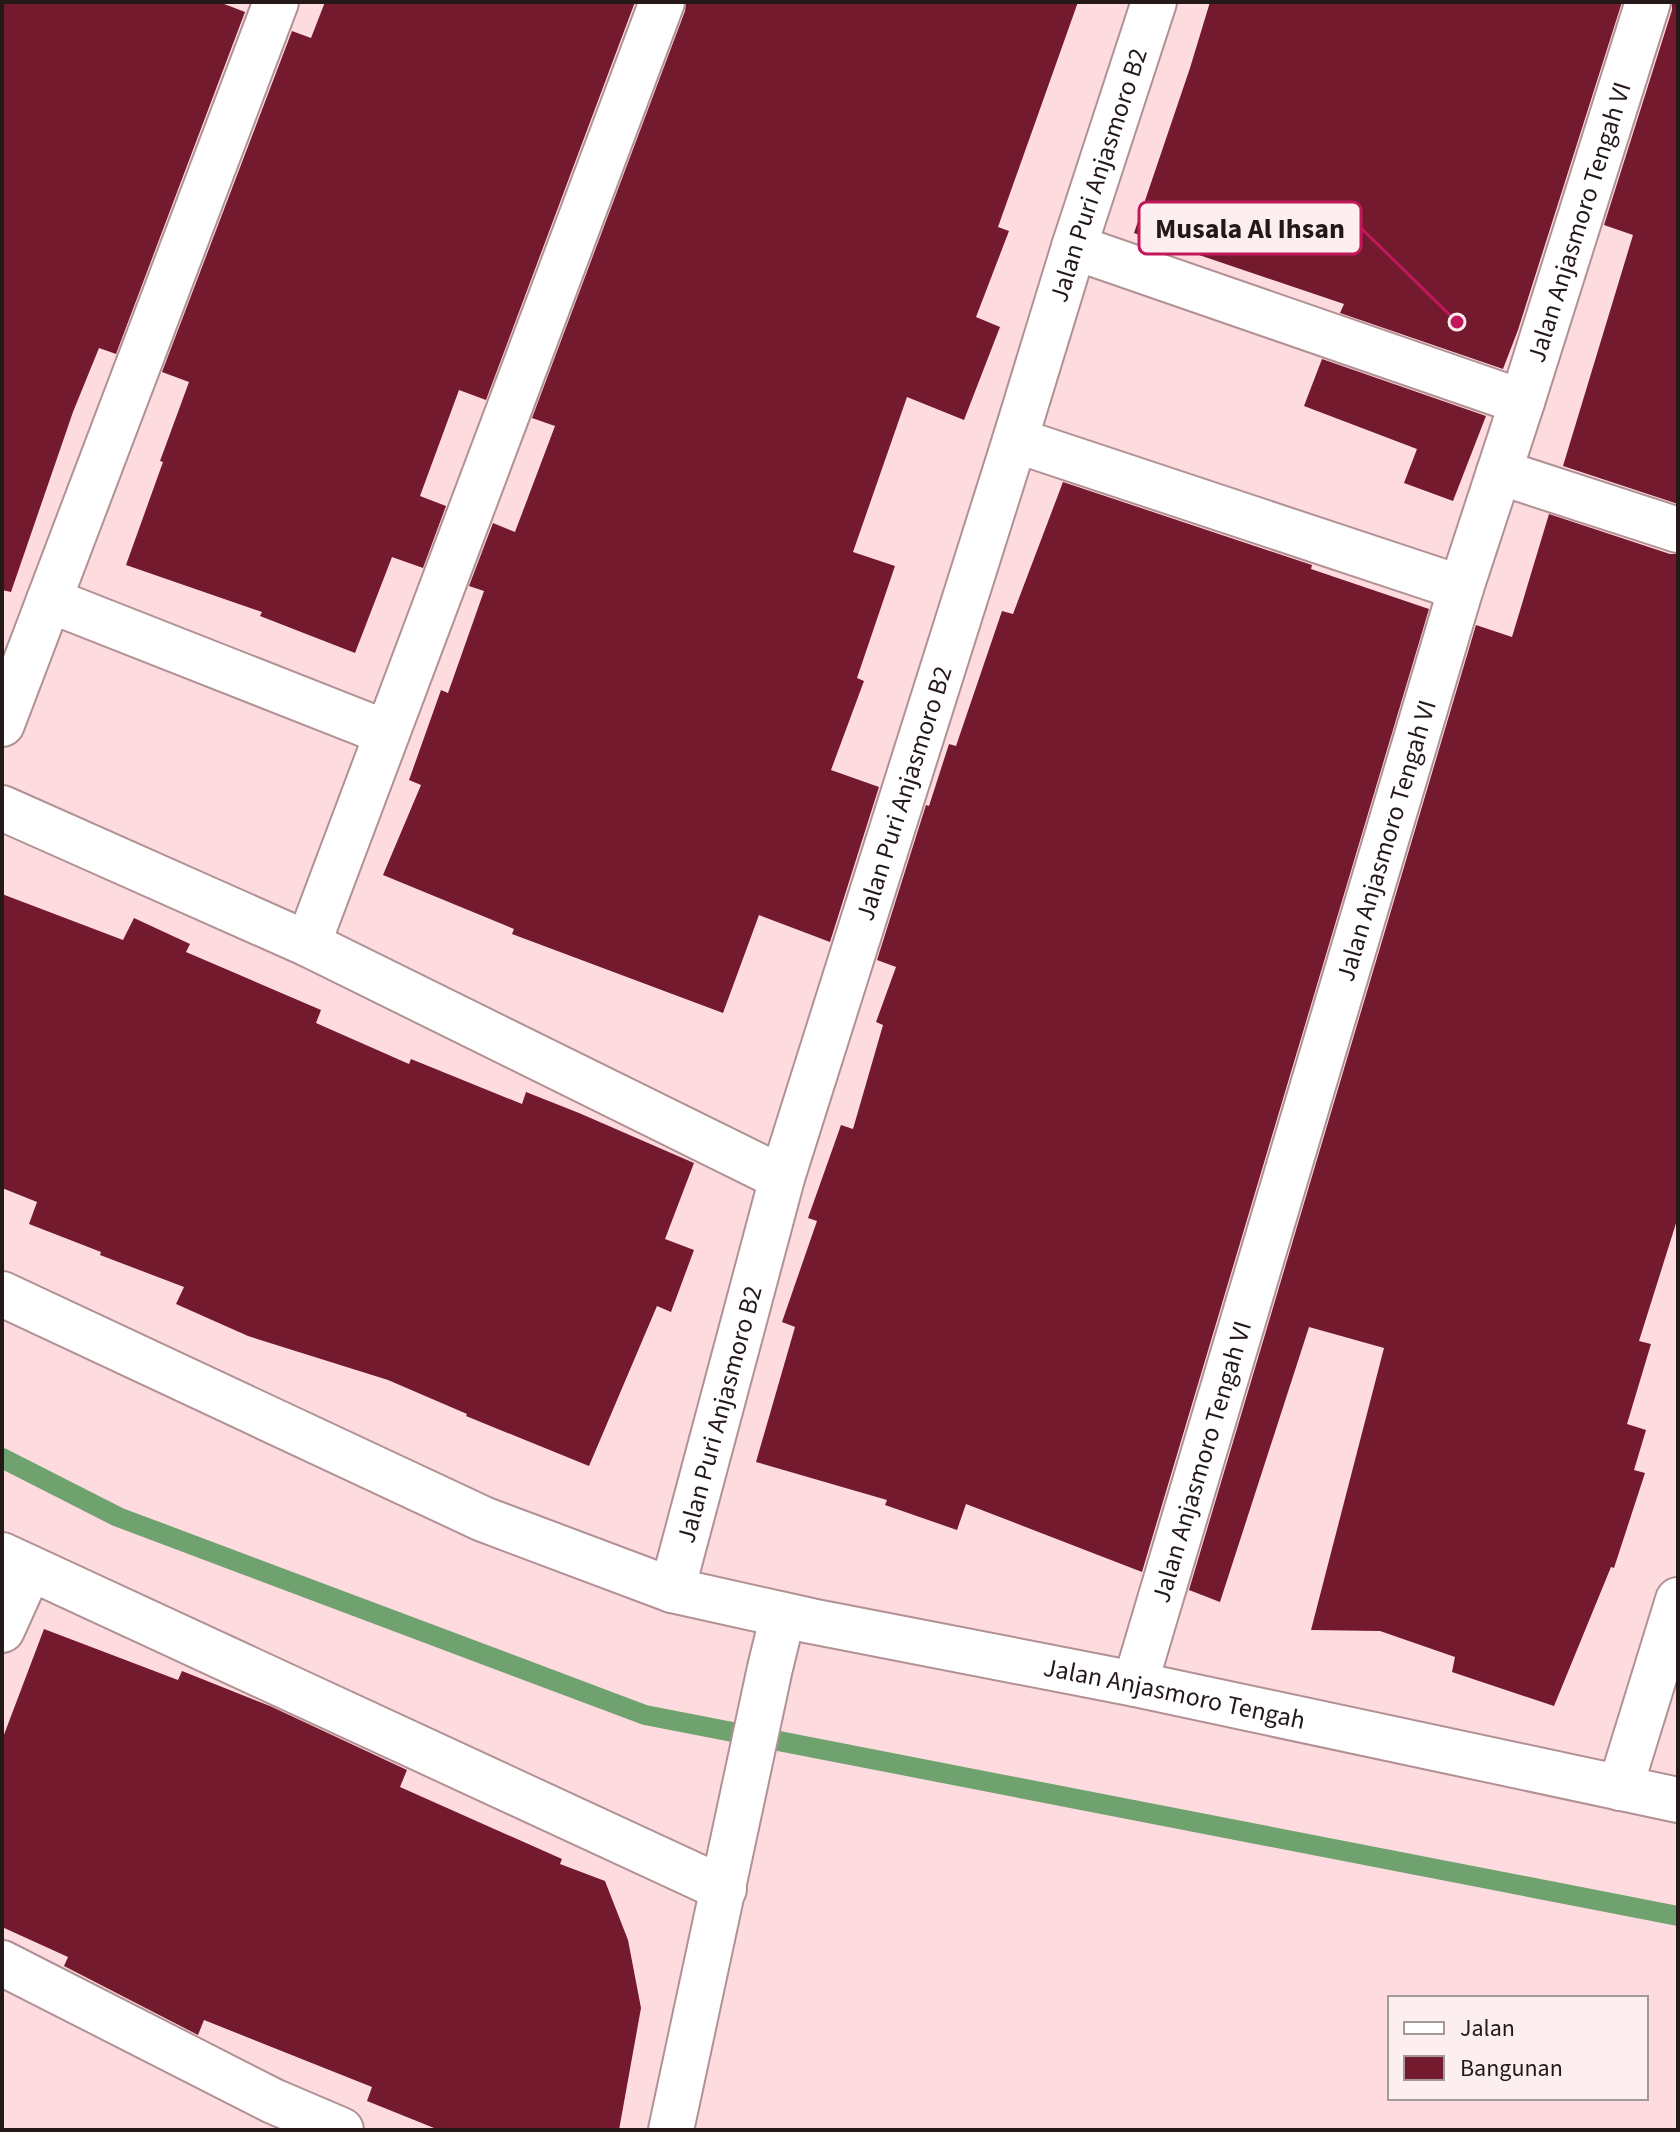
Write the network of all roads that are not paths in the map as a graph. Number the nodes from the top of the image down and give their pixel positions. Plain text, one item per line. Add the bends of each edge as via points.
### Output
1 (276, 2) edge
2 (662, 2) edge
3 (1154, 2) edge
4 (1648, 2) edge
5 (1074, 247) junction
6 (1522, 402) junction
7 (1015, 440) junction
8 (1499, 472) junction
9 (1678, 530) edge
10 (1461, 588) junction
11 (49, 600) junction
12 (2, 724) edge
13 (387, 733) junction
14 (2, 808) edge
15 (308, 944) junction
16 (782, 1178) junction
17 (2, 1294) edge
18 (16, 1561) edge
19 (672, 1590) junction
20 (1678, 1600) edge
21 (783, 1615) junction
22 (2, 1630) edge
23 (1135, 1684) junction
24 (1620, 1788) junction
25 (1678, 1800) edge
26 (724, 1889) junction
27 (2, 1963) edge
28 (341, 2130) edge
29 (671, 2130) edge

1 - 11 street
2 - 13 street
3 - 5 street, Jalan Puri Anjasmoro B2
4 - 6 street, Jalan Anjasmoro Tengah VI
5 - 6 street
5 - 7 street, Jalan Puri Anjasmoro B2
6 - 8 street, Jalan Anjasmoro Tengah VI
7 - 10 street
7 - 16 street, Jalan Puri Anjasmoro B2
8 - 9 street
8 - 10 street, Jalan Anjasmoro Tengah VI
10 - 23 street, Jalan Anjasmoro Tengah VI
11 - 12 street
11 - 13 street
13 - 15 street
14 - 15 street
15 - 16 street
16 - 19 street, Jalan Puri Anjasmoro B2
17 - 19 street, Jalan Anjasmoro Tengah via 483,1519
18 - 22 street
18 - 26 street
19 - 21 street, Jalan Anjasmoro Tengah
20 - 24 street
21 - 23 street, Jalan Anjasmoro Tengah
21 - 26 street
23 - 24 street, Jalan Anjasmoro Tengah
24 - 25 street, Jalan Anjasmoro Tengah
26 - 29 street
27 - 28 street via 273,2101

